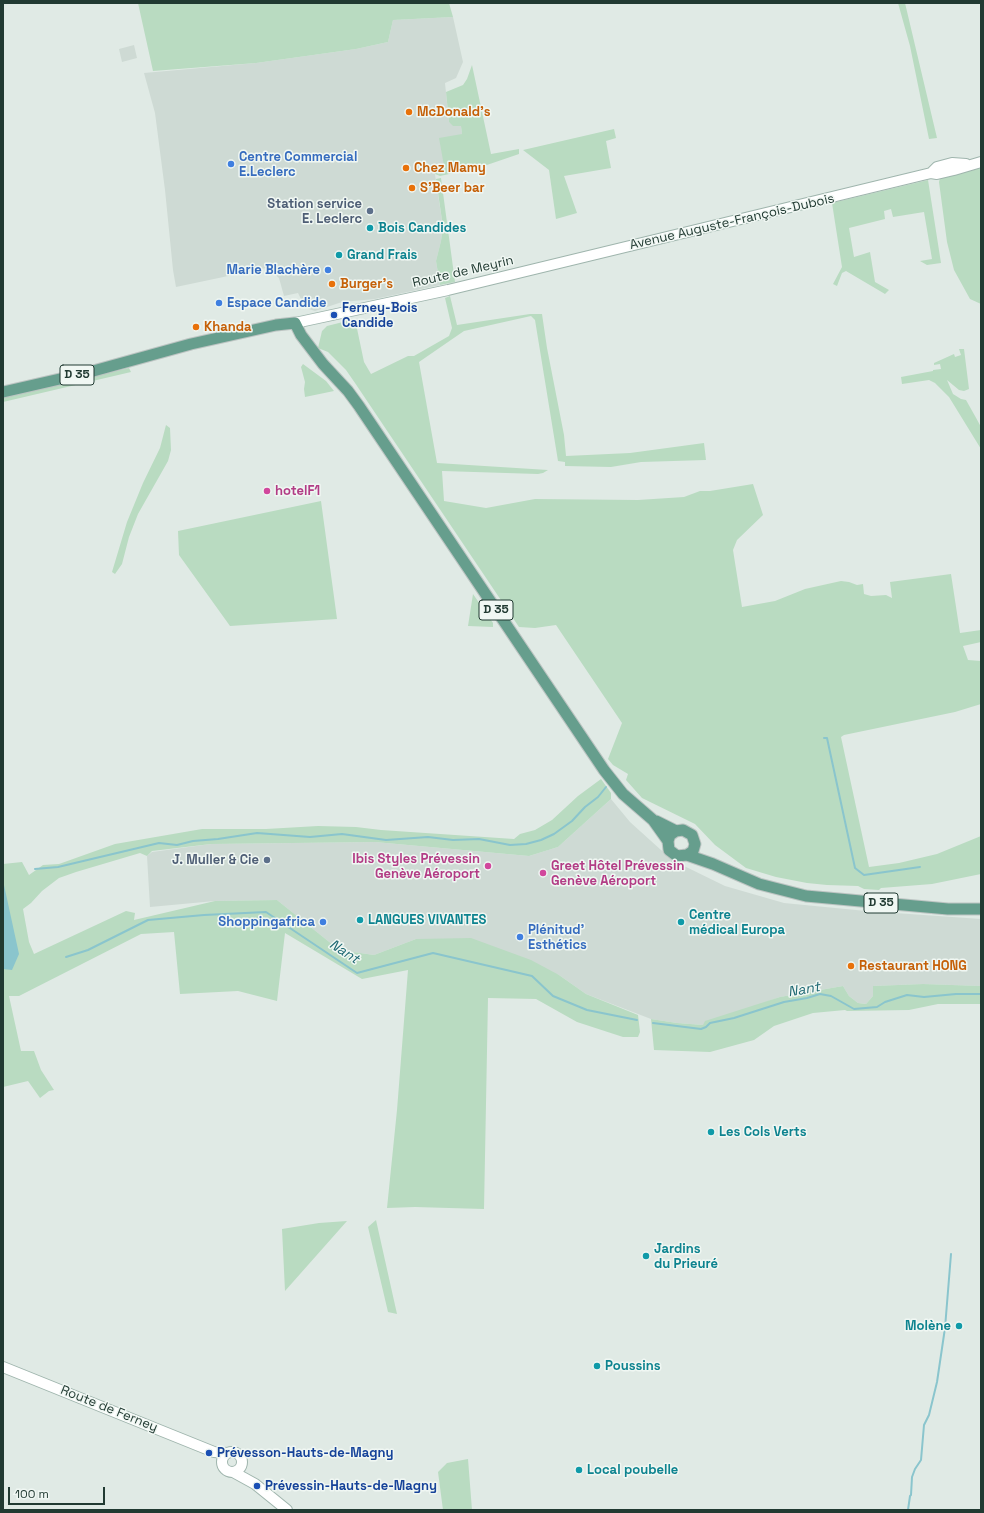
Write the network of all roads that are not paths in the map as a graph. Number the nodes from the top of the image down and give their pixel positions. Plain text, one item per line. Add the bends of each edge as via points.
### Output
1 (976, 163) edge
2 (533, 270) joint
3 (295, 323) junction
4 (3, 392) edge
5 (653, 820) junction
6 (676, 831) junction
7 (668, 841) junction
8 (695, 844) junction
9 (687, 855) junction
10 (713, 864) junction
11 (980, 909) edge
12 (3, 1367) edge
13 (224, 1457) junction
14 (242, 1465) junction
15 (235, 1473) junction
16 (255, 1484) junction
17 (286, 1510) edge

1 - 2 main road, Avenue Auguste-François-Dubois via 952,163 937,167 931,173
2 - 3 main road, Route de Meyrin
3 - 4 main road, Route de Meyrin / D 35 via 191,344 86,373
3 - 5 main road, D 35 via 323,364 359,406 604,770 624,794
5 - 6 main road, D 35
5 - 7 main road, D 35
6 - 7 main road via 670,835
6 - 8 main road via 689,832
7 - 9 main road via 669,850 674,855
8 - 9 main road
8 - 10 main road, D 35
9 - 10 main road, D 35
10 - 11 main road, D 35 via 759,884 806,896 948,909
12 - 13 main road, Route de Ferney
13 - 14 main road via 233,1452 239,1454
13 - 15 main road via 222,1465 225,1470
14 - 15 main road
14 - 16 main road
15 - 16 main road
16 - 17 main road

